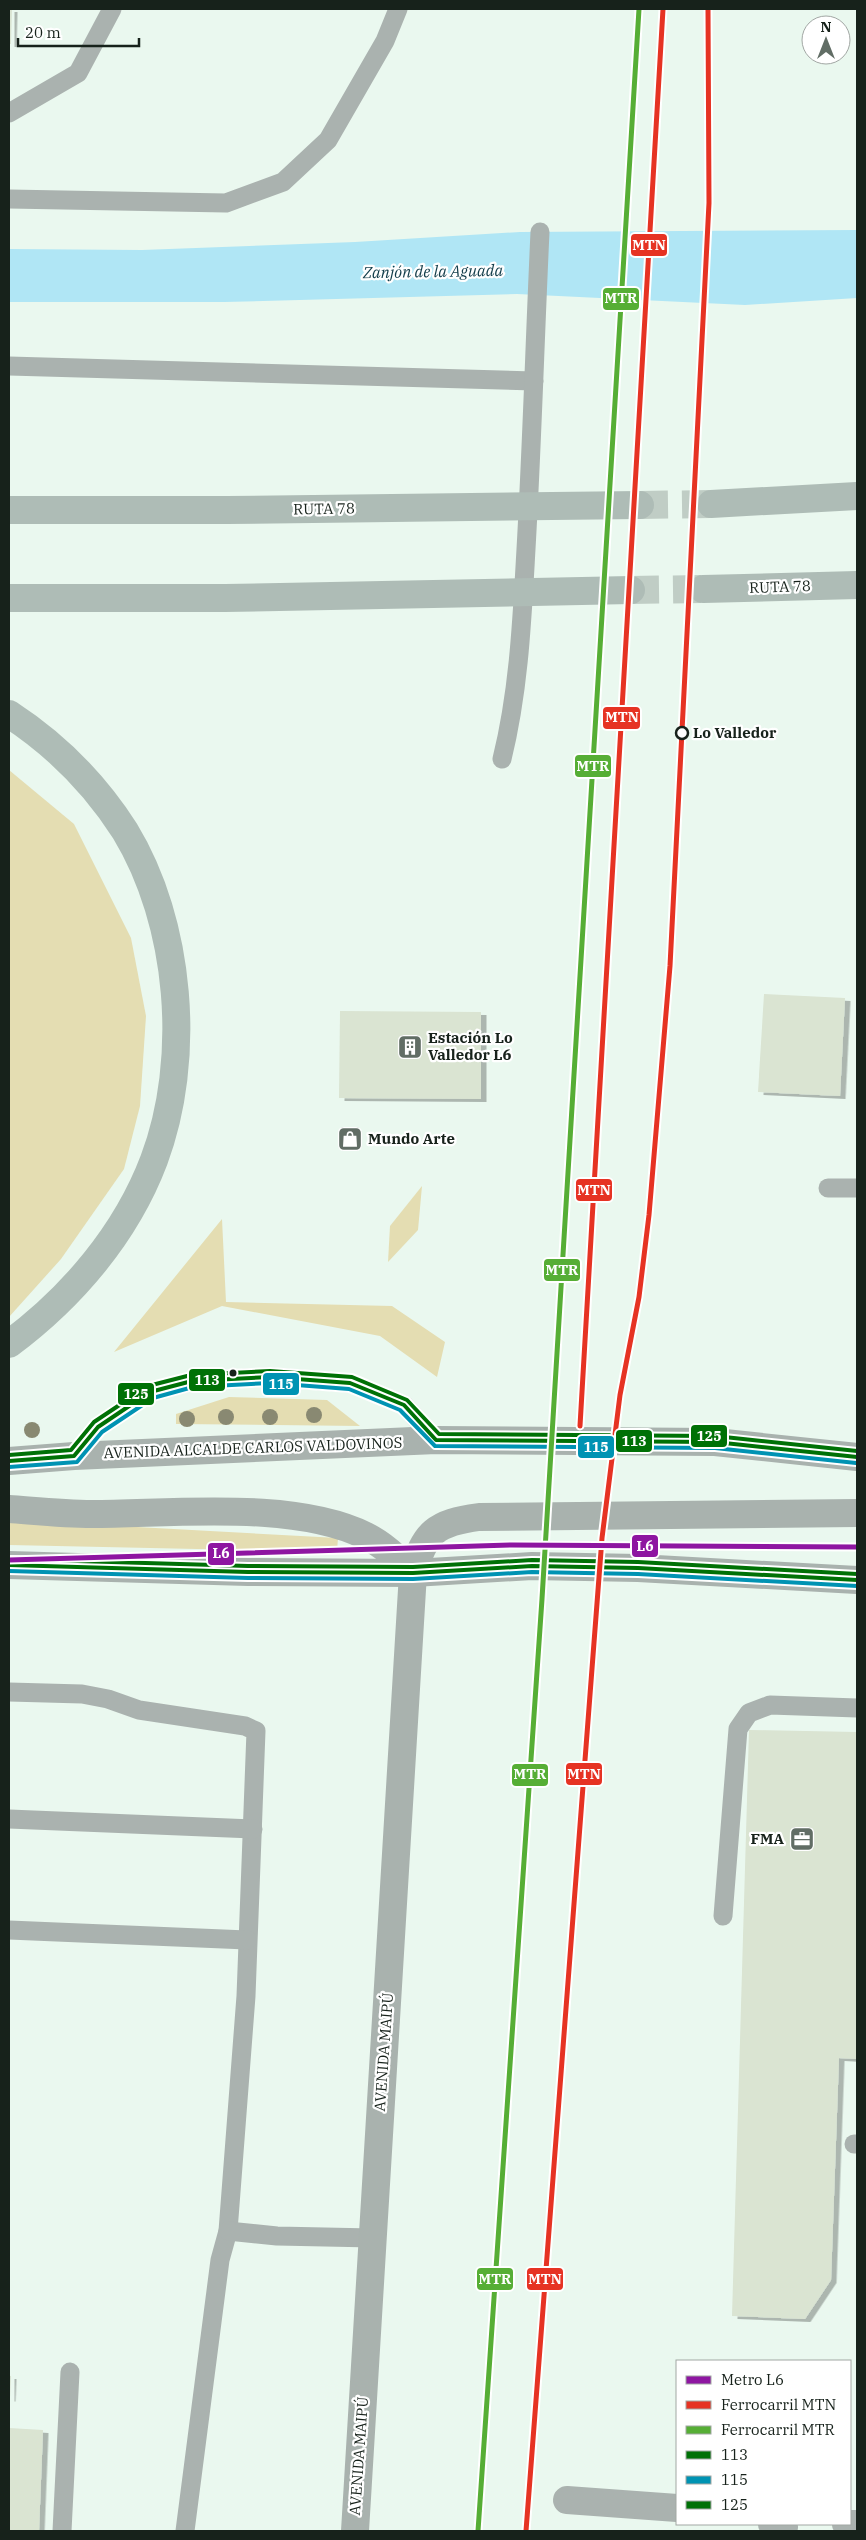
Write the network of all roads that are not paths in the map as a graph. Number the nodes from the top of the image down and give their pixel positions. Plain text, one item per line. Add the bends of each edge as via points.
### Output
1 (112, 9) edge
2 (398, 9) edge
3 (9, 112) edge
4 (9, 199) edge
5 (540, 232) dead end
6 (9, 366) edge
7 (534, 381) junction
8 (857, 496) edge
9 (710, 504) tunnel mouth
10 (640, 505) tunnel mouth
11 (9, 510) edge
12 (857, 585) edge
13 (703, 589) tunnel mouth
14 (631, 590) tunnel mouth
15 (9, 598) edge
16 (9, 714) edge
17 (502, 759) dead end
18 (828, 1188) dead end
19 (857, 1188) edge
20 (9, 1344) edge
21 (436, 1440) junction
22 (74, 1456) junction
23 (857, 1457) edge
24 (9, 1462) edge
25 (9, 1509) edge
26 (857, 1513) edge
27 (9, 1565) edge
28 (413, 1573) junction
29 (857, 1580) edge
30 (9, 1692) edge
31 (857, 1708) edge
32 (9, 1819) edge
33 (253, 1829) junction
34 (724, 1916) dead end
35 (9, 1930) edge
36 (247, 1940) junction
37 (228, 2231) junction
38 (373, 2238) junction
39 (70, 2372) dead end
40 (567, 2500) dead end
41 (676, 2508) edge
42 (62, 2531) edge
43 (185, 2531) edge
44 (355, 2531) edge

1 - 3 lane via 78,73
2 - 4 lane via 385,41 328,140 283,182 226,203
5 - 7 lane
6 - 7 lane
7 - 17 lane via 520,650 512,720
8 - 9 highway
10 - 11 highway, RUTA 78
12 - 13 highway, RUTA 78
14 - 15 highway via 225,598
16 - 20 highway via 80,772 125,832 157,904 176,1008 173,1082 165,1121 154,1160 126,1217 102,1254 49,1312
18 - 19 lane
21 - 22 main road, AVENIDA ALCALDE CARLOS VALDOVINOS
21 - 22 lane via 404,1405 350,1383 270,1377 192,1381 150,1392 98,1427
21 - 23 main road, AVENIDA ALCALDE CARLOS VALDOVINOS via 715,1442
22 - 24 main road, AVENIDA ALCALDE CARLOS VALDOVINOS
25 - 28 main road via 90,1514 193,1512 290,1515 339,1526 365,1536 386,1548
26 - 28 main road, AVENIDA MAIPÚ via 478,1517 447,1524 428,1536 420,1549
27 - 28 main road
28 - 29 main road via 532,1566 638,1568
28 - 38 main road, AVENIDA MAIPÚ
30 - 33 lane via 82,1694 139,1710 245,1726 256,1731
31 - 34 lane via 770,1705 749,1713 738,1728
32 - 33 lane
33 - 36 lane
35 - 36 lane
36 - 37 lane via 246,1996
37 - 38 lane via 277,2236
37 - 43 lane via 220,2260
38 - 44 main road, AVENIDA MAIPÚ
39 - 42 lane
40 - 41 street

